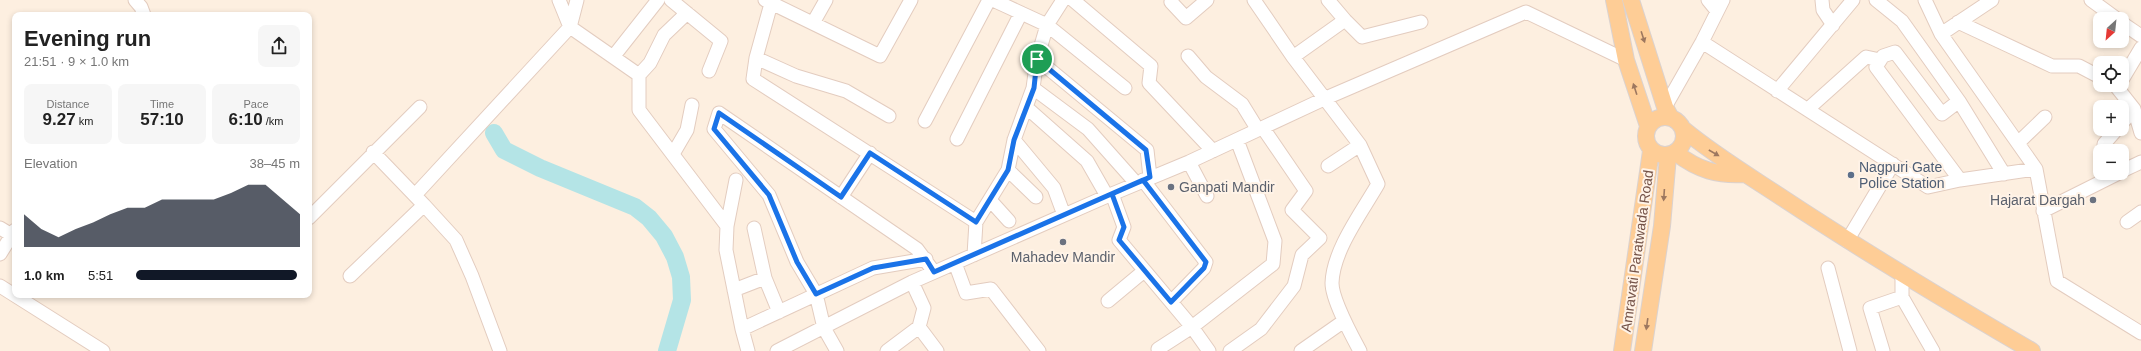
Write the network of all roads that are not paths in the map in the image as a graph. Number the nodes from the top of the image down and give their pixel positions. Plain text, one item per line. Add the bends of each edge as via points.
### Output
1 (135, 0) edge
2 (559, 0) edge
3 (577, 0) edge
4 (658, 0) edge
5 (671, 0) edge
6 (826, 0) edge
7 (911, 0) edge
8 (989, 0) edge
9 (993, 0) edge
10 (1063, 0) edge
11 (1073, 0) edge
12 (1172, 0) edge
13 (1207, 0) edge
14 (1254, 0) edge
15 (1328, 0) edge
16 (1614, 0) edge
17 (1631, 0) edge
18 (1708, 0) edge
19 (1822, 0) edge
20 (1853, 0) edge
21 (1876, 0) edge
22 (1926, 0) edge
23 (1992, 0) edge
24 (2090, 0) edge
25 (769, 1) edge
26 (1720, 6) edge
27 (143, 12) edge
28 (2107, 12) edge
29 (687, 13) junction
30 (1021, 13) junction
31 (1345, 20) junction
32 (1421, 22) dead end
33 (1958, 22) junction
34 (813, 23) junction
35 (1047, 25) junction
36 (1833, 25) junction
37 (570, 27) junction
38 (2129, 28) edge
39 (1941, 34) junction
40 (2141, 36) edge
41 (1702, 42) junction
42 (2141, 48) edge
43 (1188, 56) dead end
44 (613, 57) junction
45 (1293, 57) junction
46 (756, 58) junction
47 (1037, 59) junction
48 (1626, 60) junction
49 (1880, 60) junction
50 (2129, 67) edge
51 (710, 71) dead end
52 (2093, 73) edge
53 (639, 75) junction
54 (1034, 88) junction
55 (1125, 88) dead end
56 (1777, 91) junction
57 (2123, 92) edge
58 (1326, 98) junction
59 (1959, 101) junction
60 (692, 105) dead end
61 (420, 107) dead end
62 (1026, 107) junction
63 (1808, 109) junction
64 (2134, 109) junction
65 (1668, 112) junction
66 (2129, 115) edge
67 (889, 116) dead end
68 (2046, 117) dead end
69 (925, 121) dead end
70 (1648, 126) junction
71 (1260, 129) junction
72 (1683, 130) junction
73 (2141, 133) edge
74 (2111, 136) edge
75 (957, 139) dead end
76 (1014, 140) junction
77 (1238, 140) junction
78 (2018, 143) junction
79 (2104, 144) edge
80 (1360, 145) junction
81 (1213, 151) junction
82 (1651, 151) junction
83 (373, 152) junction
84 (870, 153) junction
85 (673, 154) junction
86 (1672, 154) junction
87 (1189, 162) junction
88 (2141, 162) edge
89 (1893, 164) junction
90 (1328, 166) dead end
91 (2129, 168) edge
92 (2036, 169) junction
93 (1008, 170) junction
94 (1746, 174) junction
95 (2004, 174) junction
96 (736, 180) dead end
97 (1143, 180) junction
98 (1960, 180) junction
99 (2099, 180) edge
100 (415, 195) junction
101 (1109, 195) junction
102 (1207, 196) dead end
103 (841, 197) junction
104 (1036, 197) dead end
105 (990, 200) junction
106 (424, 205) junction
107 (2043, 211) junction
108 (2141, 212) edge
109 (312, 215) edge
110 (1064, 215) junction
111 (1009, 221) dead end
112 (976, 222) junction
113 (2127, 222) dead end
114 (727, 226) junction
115 (0, 228) edge
116 (754, 228) dead end
117 (12, 233) edge
118 (12, 237) edge
119 (1847, 241) junction
120 (0, 254) edge
121 (974, 255) junction
122 (926, 259) junction
123 (955, 263) junction
124 (1828, 268) dead end
125 (1144, 271) junction
126 (934, 272) junction
127 (1902, 275) junction
128 (350, 276) dead end
129 (765, 278) junction
130 (912, 282) junction
131 (0, 286) edge
132 (734, 290) junction
133 (12, 294) edge
134 (816, 294) junction
135 (1902, 297) junction
136 (19, 298) edge
137 (1108, 301) dead end
138 (1171, 302) junction
139 (779, 312) junction
140 (1344, 321) junction
141 (919, 327) junction
142 (1192, 327) junction
143 (824, 328) junction
144 (742, 329) junction
145 (2141, 333) edge
146 (1158, 349) dead end
147 (1304, 350) edge
148 (2029, 350) edge
149 (103, 351) edge
150 (500, 351) edge
151 (748, 351) edge
152 (777, 351) edge
153 (838, 351) edge
154 (887, 351) edge
155 (937, 351) edge
156 (1039, 351) edge
157 (1209, 351) edge
158 (1230, 351) edge
159 (1360, 351) edge
160 (1622, 351) edge
161 (1643, 351) edge
162 (1850, 351) edge
163 (1883, 351) edge
164 (1933, 351) edge

1 - 27 street
2 - 37 street
3 - 37 street
4 - 44 street
5 - 29 street
6 - 34 street
7 - 34 street via 880,56
8 - 69 street
9 - 30 street
10 - 35 street
11 - 81 street via 1151,66 1149,83
12 - 13 street via 1171,2 1186,18
14 - 45 street
15 - 31 street
16 - 48 main road
17 -> 65 main road
18 - 26 street
19 - 36 street via 1822,10
20 - 36 street
21 - 59 street via 1902,21
22 - 39 street
23 - 33 street
24 - 28 street
25 - 34 street
25 - 46 street
26 - 41 street
29 - 51 street via 721,41
29 - 53 street via 664,35 650,63
30 - 35 street
30 - 75 street
31 - 32 street via 1362,37
31 - 45 street
33 - 39 street
33 - 52 street via 2052,66 2079,66
35 - 47 street
35 - 55 street
36 - 56 street
37 - 44 street
37 - 100 street
38 - 40 street
39 - 78 street
41 - 56 street
41 - 65 street
42 - 50 street
43 - 71 street via 1206,77 1242,104
44 - 53 street
45 - 58 street
46 - 67 street via 796,76 846,91
46 - 84 street via 753,79
47 - 54 street
47 - 97 street via 1146,150
48 - 58 street via 1526,12
70 -> 48 main road
49 - 59 street via 1883,56 1895,52 1942,114
49 - 63 street via 1866,57
49 - 98 street via 1876,67
53 - 85 street via 640,110
54 - 62 street
54 - 97 street via 1088,128
56 - 63 street
57 - 64 street
58 - 71 street
58 - 80 street
59 - 95 street
60 - 85 street via 687,130
61 - 83 street
62 - 76 street
62 - 101 street via 1087,161
63 - 89 street
64 - 66 street
64 - 73 street
65 - 70 main road
65 - 72 main road
68 - 78 street
70 - 82 main road via 1646,139
71 - 77 street
71 - 158 street via 1306,190 1292,210 1320,238 1302,255 1294,286 1261,329
72 - 86 main road via 1682,146
72 -> 94 main road
74 - 79 street
76 - 93 street
76 - 110 street via 1054,188
77 - 81 street
77 - 142 street via 1275,241 1273,264
78 - 92 street
80 - 90 street
80 - 140 street via 1378,184 1338,254 1332,284
81 - 87 street
82 - 86 main road via 1659,155
82 - 160 main road, Amravati Paratwada Road
83 - 100 street
83 - 109 street
84 - 103 street
84 - 112 street
85 - 114 street
86 - 94 main road via 1692,165 1721,174
86 -> 161 main road, Amravati Paratwada Road
87 - 97 street
87 - 102 street
88 - 91 street
89 - 98 street via 1928,187
89 - 119 street
92 - 95 street
92 - 107 street
93 - 104 street
93 - 105 street
94 - 119 main road
95 - 98 street
96 - 114 street
97 - 101 street
97 - 138 street via 1206,262 1204,268
99 - 107 street
100 - 106 street
101 - 110 street
101 - 125 street via 1124,227 1119,240
103 - 122 street via 917,249
103 - 134 street via 719,113 714,129 769,195 797,262
105 - 111 street
105 - 112 street
106 - 128 street
106 - 150 street via 456,240
107 - 145 street via 2056,281
108 - 113 street
110 - 121 street
112 - 121 street
114 - 132 street via 726,250
115 - 117 street
116 - 129 street
118 - 120 street
119 - 127 main road
121 - 123 street
122 - 126 street
122 - 134 street via 873,268
123 - 126 street
123 - 156 street via 966,293 991,289
124 - 162 street
125 - 137 street
125 - 138 street
126 - 130 street
127 - 135 street
127 - 148 main road
129 - 132 street
129 - 139 street
130 - 141 street via 924,308
130 - 143 street
131 - 133 street
132 - 144 street
134 - 139 street
134 - 143 street
135 - 163 street via 1870,308
135 - 164 street
136 - 149 street
138 - 142 street
139 - 144 street
140 - 147 street
140 - 159 street
141 - 154 street
141 - 155 street
142 - 146 street
142 - 157 street
143 - 152 street
143 - 153 street
144 - 151 street

